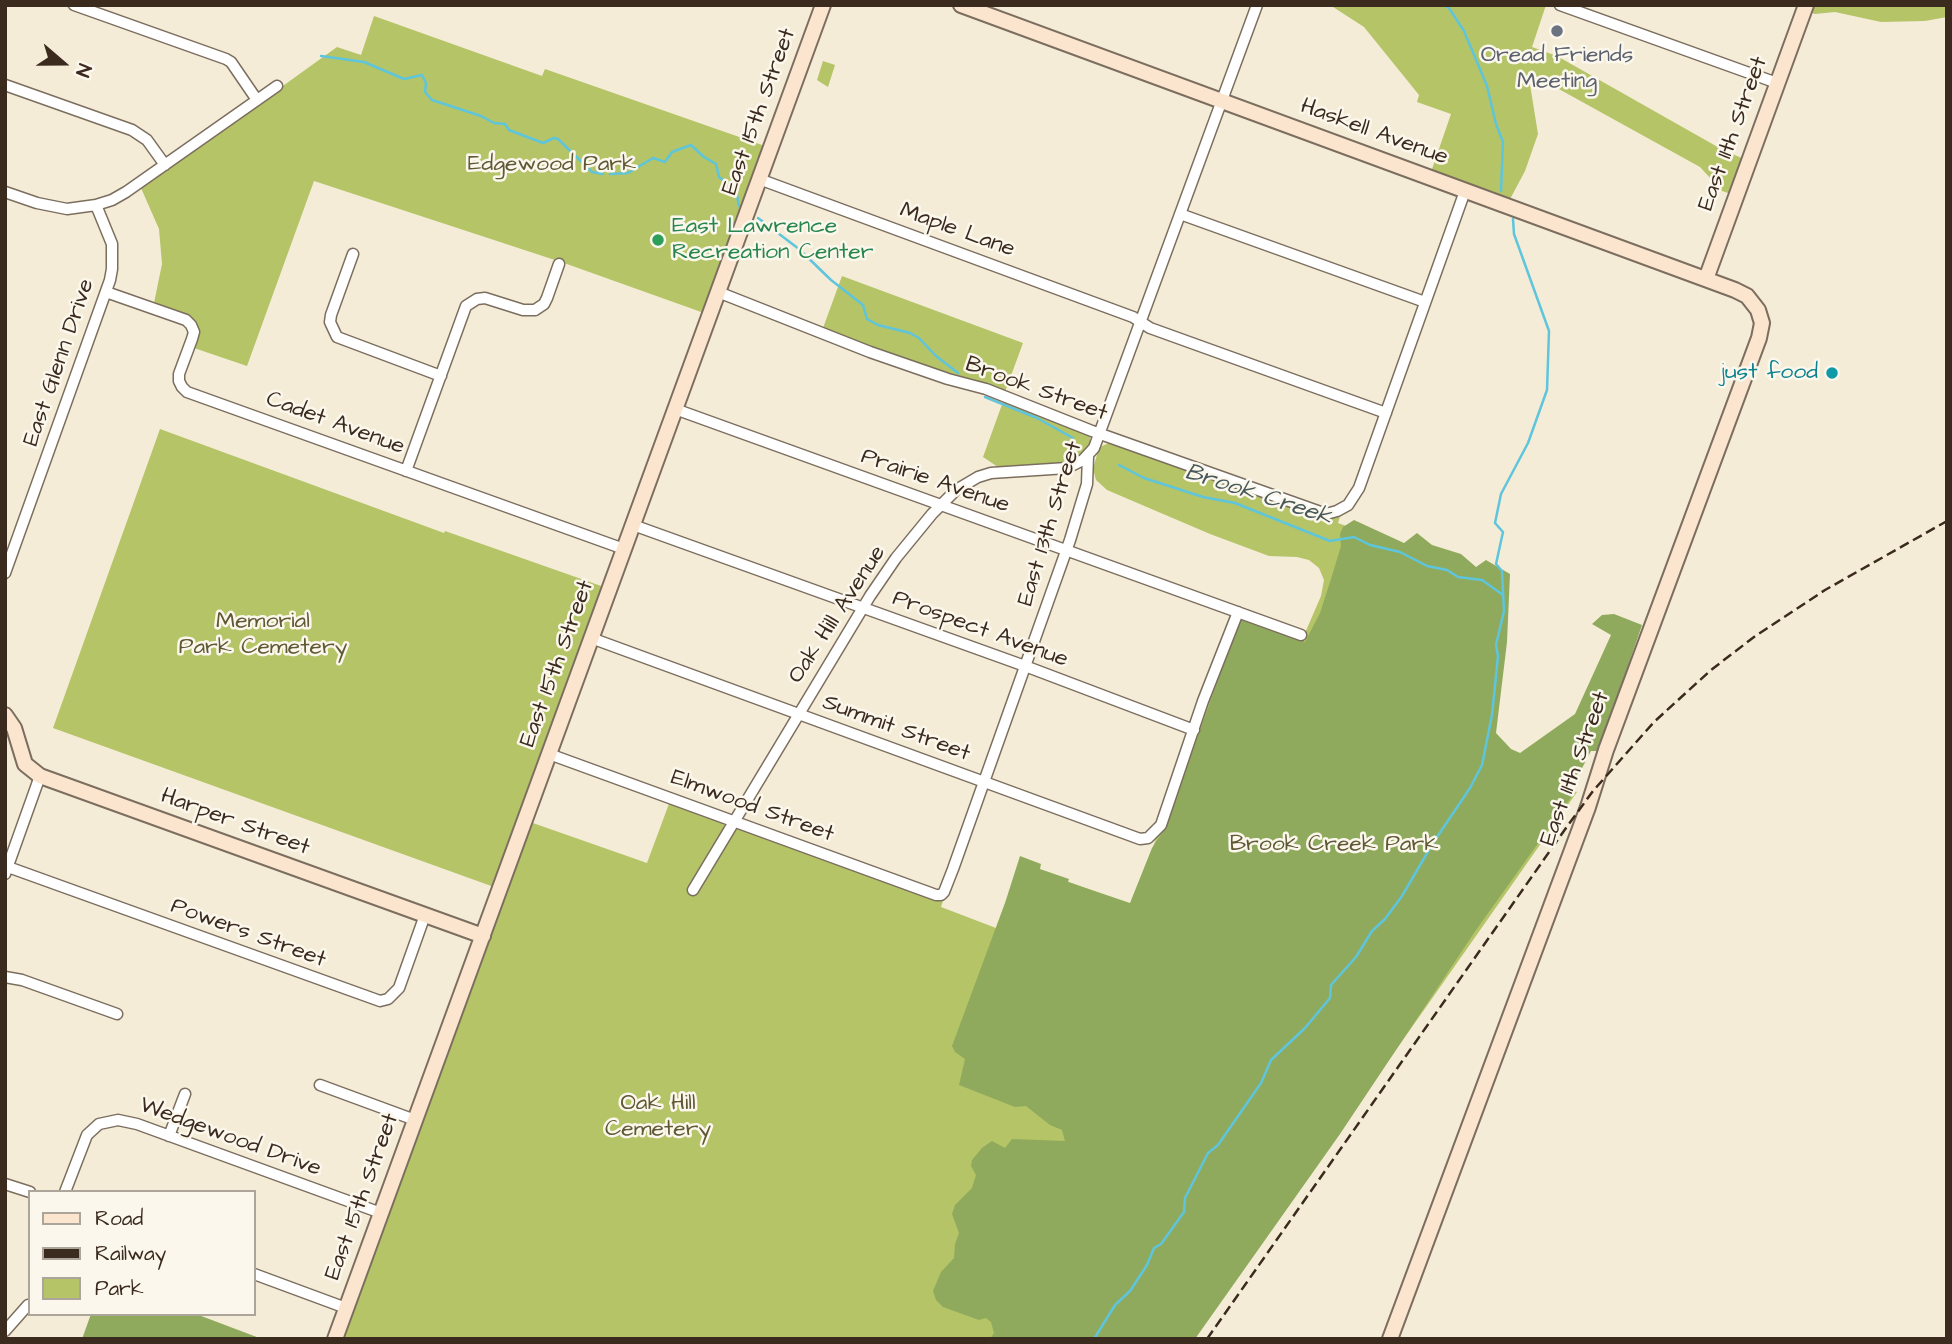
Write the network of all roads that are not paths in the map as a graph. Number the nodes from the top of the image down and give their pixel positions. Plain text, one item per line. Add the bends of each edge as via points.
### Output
1 (74, 5) edge
2 (823, 5) edge
3 (961, 5) edge
4 (1257, 5) edge
5 (1560, 5) edge
6 (1806, 5) edge
7 (988, 10) edge
8 (1777, 83) junction
9 (5, 85) edge
10 (277, 86) dead end
11 (257, 100) junction
12 (1221, 102) junction
13 (165, 165) junction
14 (759, 179) junction
15 (1465, 191) junction
16 (5, 192) edge
17 (96, 205) junction
18 (1180, 214) junction
19 (353, 254) dead end
20 (559, 264) dead end
21 (1706, 279) junction
22 (106, 292) junction
23 (718, 292) junction
24 (1425, 303) junction
25 (1760, 317) joint
26 (1140, 322) junction
27 (441, 376) junction
28 (675, 409) junction
29 (1386, 413) junction
30 (1099, 434) junction
31 (1088, 456) junction
32 (406, 471) junction
33 (940, 505) junction
34 (633, 525) junction
35 (624, 550) junction
36 (1067, 550) junction
37 (5, 573) edge
38 (862, 608) junction
39 (1238, 612) junction
40 (1301, 635) dead end
41 (591, 638) junction
42 (1025, 666) junction
43 (798, 714) junction
44 (5, 715) edge
45 (1194, 730) junction
46 (549, 754) junction
47 (40, 776) junction
48 (984, 782) junction
49 (735, 821) junction
50 (7, 870) edge
51 (693, 890) dead end
52 (941, 895) joint
53 (425, 915) junction
54 (483, 936) junction
55 (5, 977) edge
56 (117, 1014) dead end
57 (320, 1084) dead end
58 (185, 1094) dead end
59 (415, 1119) junction
60 (169, 1136) junction
61 (5, 1184) edge
62 (66, 1190) edge
63 (28, 1191) edge
64 (381, 1213) junction
65 (256, 1275) edge
66 (28, 1305) dead end
67 (346, 1308) junction
68 (5, 1331) edge
69 (335, 1339) edge
70 (1390, 1339) edge

1 - 11 street via 226,59
2 - 14 main road, East 15th Street
3 - 7 main road, Haskell Avenue
4 - 12 street, East 13th Street
5 - 8 street
6 - 8 main road, East 11th Street
7 - 12 main road, Haskell Avenue
8 - 21 main road, East 11th Street
9 - 13 street via 132,130
10 - 11 street
11 - 13 street
12 - 15 main road, Haskell Avenue
12 - 18 street, East 13th Street
13 - 17 street via 126,192
14 - 23 main road, East 15th Street
14 - 26 street, Maple Lane
15 - 21 main road, Haskell Avenue
15 - 24 street
16 - 17 street via 52,207
17 - 22 street, East Glenn Drive via 112,244
18 - 24 street
18 - 26 street, East 13th Street
19 - 27 street via 331,315 337,337
20 - 27 street via 544,304 535,310 485,298 467,306
21 - 25 main road, Haskell Avenue via 1747,296
22 - 32 street, Cadet Avenue via 191,325 192,339 179,374 187,392
22 - 37 street, East Glenn Drive
23 - 28 main road, East 15th Street
23 - 30 street, Brook Street
24 - 29 street
25 - 70 main road, East 11th Street via 1759,338
26 - 29 street, Maple Lane
26 - 30 street, East 13th Street
27 - 32 street
28 - 33 street, Prairie Avenue
28 - 34 main road, East 15th Street
29 - 30 street, Brook Street via 1359,488 1343,509 1331,513 1320,513
30 - 31 street, East 13th Street
31 - 33 street, Oak Hill Avenue via 1057,471 978,477
31 - 36 street, East 13th Street via 1087,484
32 - 35 street, Cadet Avenue
33 - 36 street, Prairie Avenue
33 - 38 street, Oak Hill Avenue
34 - 35 main road, East 15th Street
34 - 38 street, Prospect Avenue
35 - 41 main road, East 15th Street
36 - 39 street, Prairie Avenue
36 - 42 street, East 13th Street
38 - 42 street, Prospect Avenue
38 - 43 street, Oak Hill Avenue
39 - 40 street, Prairie Avenue
39 - 45 street
41 - 43 street, Summit Street
41 - 46 main road, East 15th Street
42 - 45 street, Prospect Avenue
42 - 48 street, East 13th Street
43 - 48 street, Summit Street
43 - 49 street, Oak Hill Avenue
44 - 47 main road via 25,764
45 - 48 street, Summit Street via 1161,825 1148,838 1133,838
46 - 49 street, Elmwood Street
46 - 54 main road, East 15th Street
47 - 50 street
47 - 53 main road, Harper Street
48 - 52 street, East 13th Street
49 - 51 street, Oak Hill Avenue
49 - 52 street, Elmwood Street
50 - 53 street, Powers Street via 380,1001 399,988
53 - 54 main road, Harper Street
54 - 59 main road, East 15th Street
55 - 56 street
57 - 59 street
58 - 60 street
59 - 64 main road, East 15th Street
60 - 62 street, Wedgewood Drive via 127,1121 99,1124 87,1135
60 - 64 street, Wedgewood Drive
61 - 63 street
64 - 67 main road, East 15th Street
65 - 67 street
66 - 68 street
67 - 69 main road, East 15th Street

